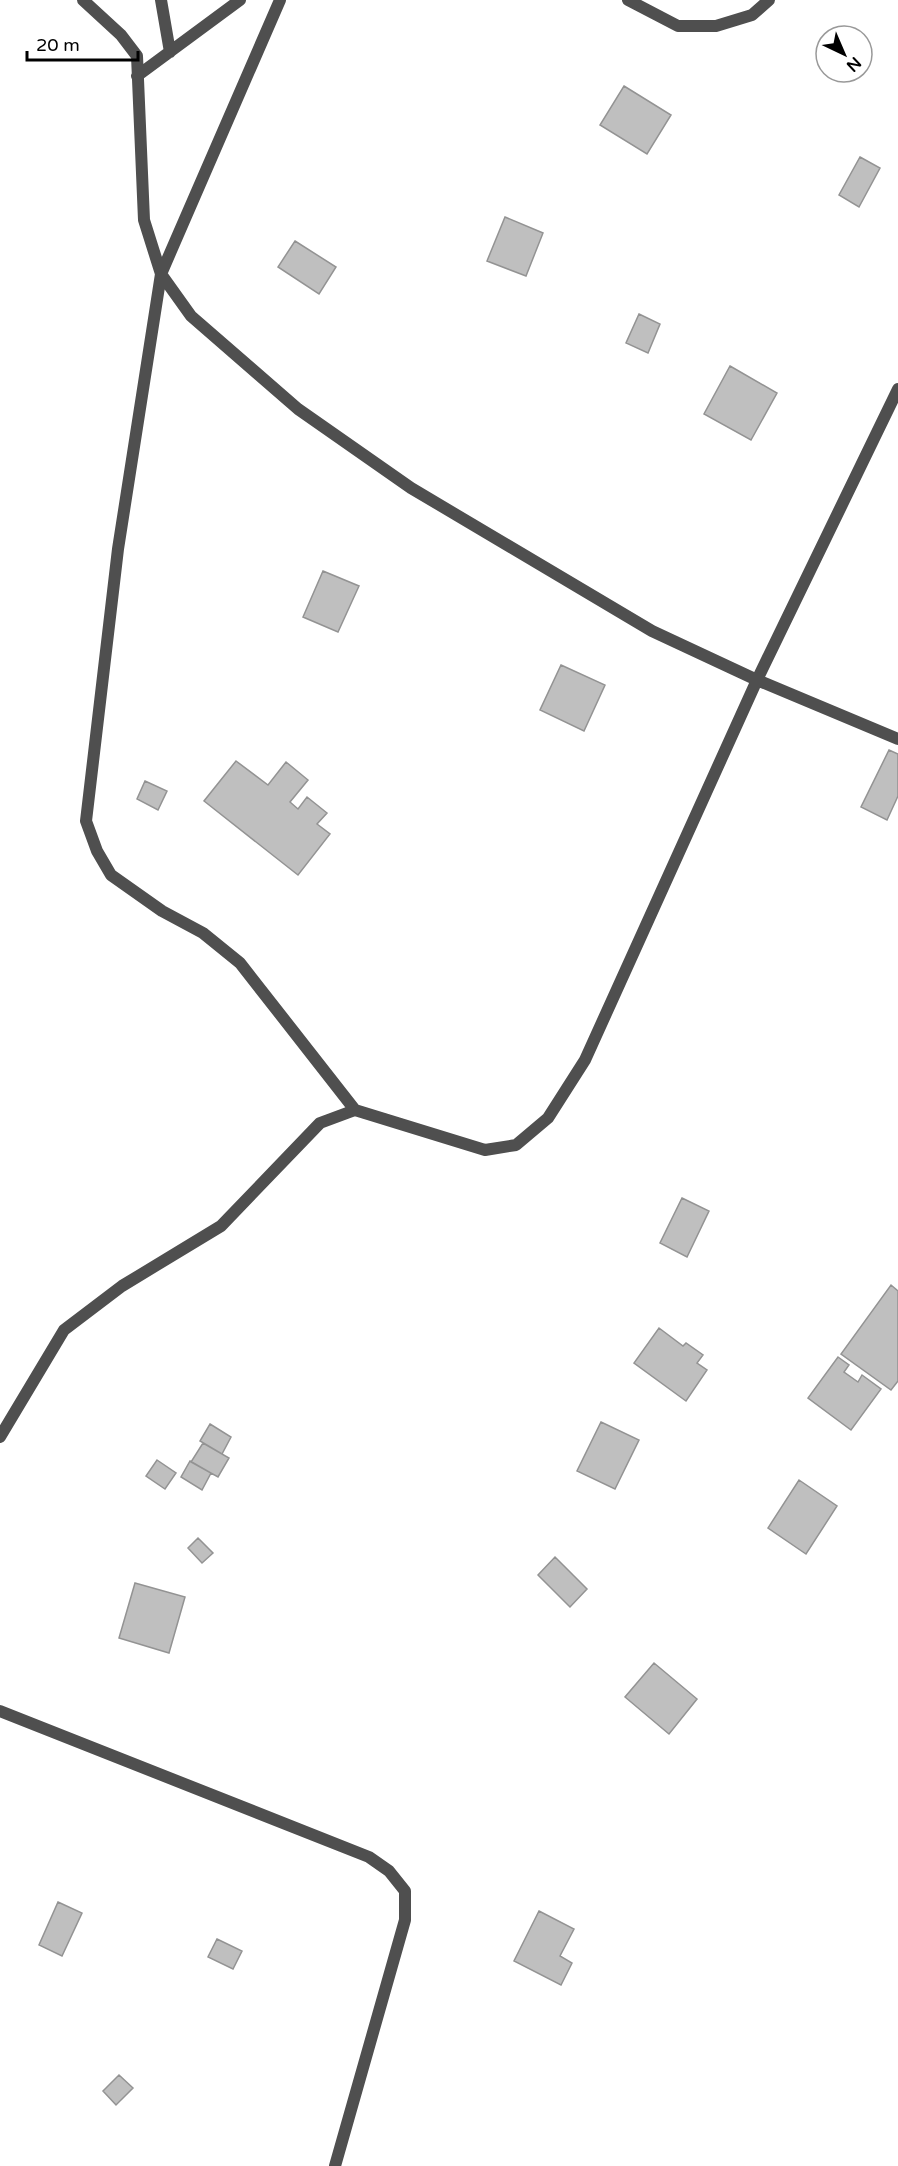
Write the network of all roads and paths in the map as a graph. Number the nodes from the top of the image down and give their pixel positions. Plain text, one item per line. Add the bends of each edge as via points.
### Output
1 (83, 0) edge
2 (161, 0) edge
3 (240, 0) edge
4 (280, 0) edge
5 (628, 0) edge
6 (770, 0) edge
7 (170, 52) junction
8 (137, 76) junction
9 (161, 274) junction
10 (898, 389) edge
11 (757, 680) junction
12 (898, 739) edge
13 (356, 1110) junction
14 (0, 1437) edge
15 (0, 1711) edge
16 (335, 2166) edge

1 - 8 street via 121,34 137,56
2 - 7 street
3 - 7 street
4 - 9 street
5 - 6 street via 678,26 716,26 752,15
7 - 8 street
8 - 9 street via 144,220
9 - 11 street via 191,316 298,409 411,488 652,631
9 - 13 street via 118,549 86,822 111,875 162,911 203,933 240,963
10 - 11 street
11 - 12 street
11 - 13 street via 585,1060 548,1118 516,1145 485,1150
13 - 14 street via 320,1123 221,1226 123,1286 64,1330
15 - 16 street via 369,1857 389,1871 405,1891 405,1920

